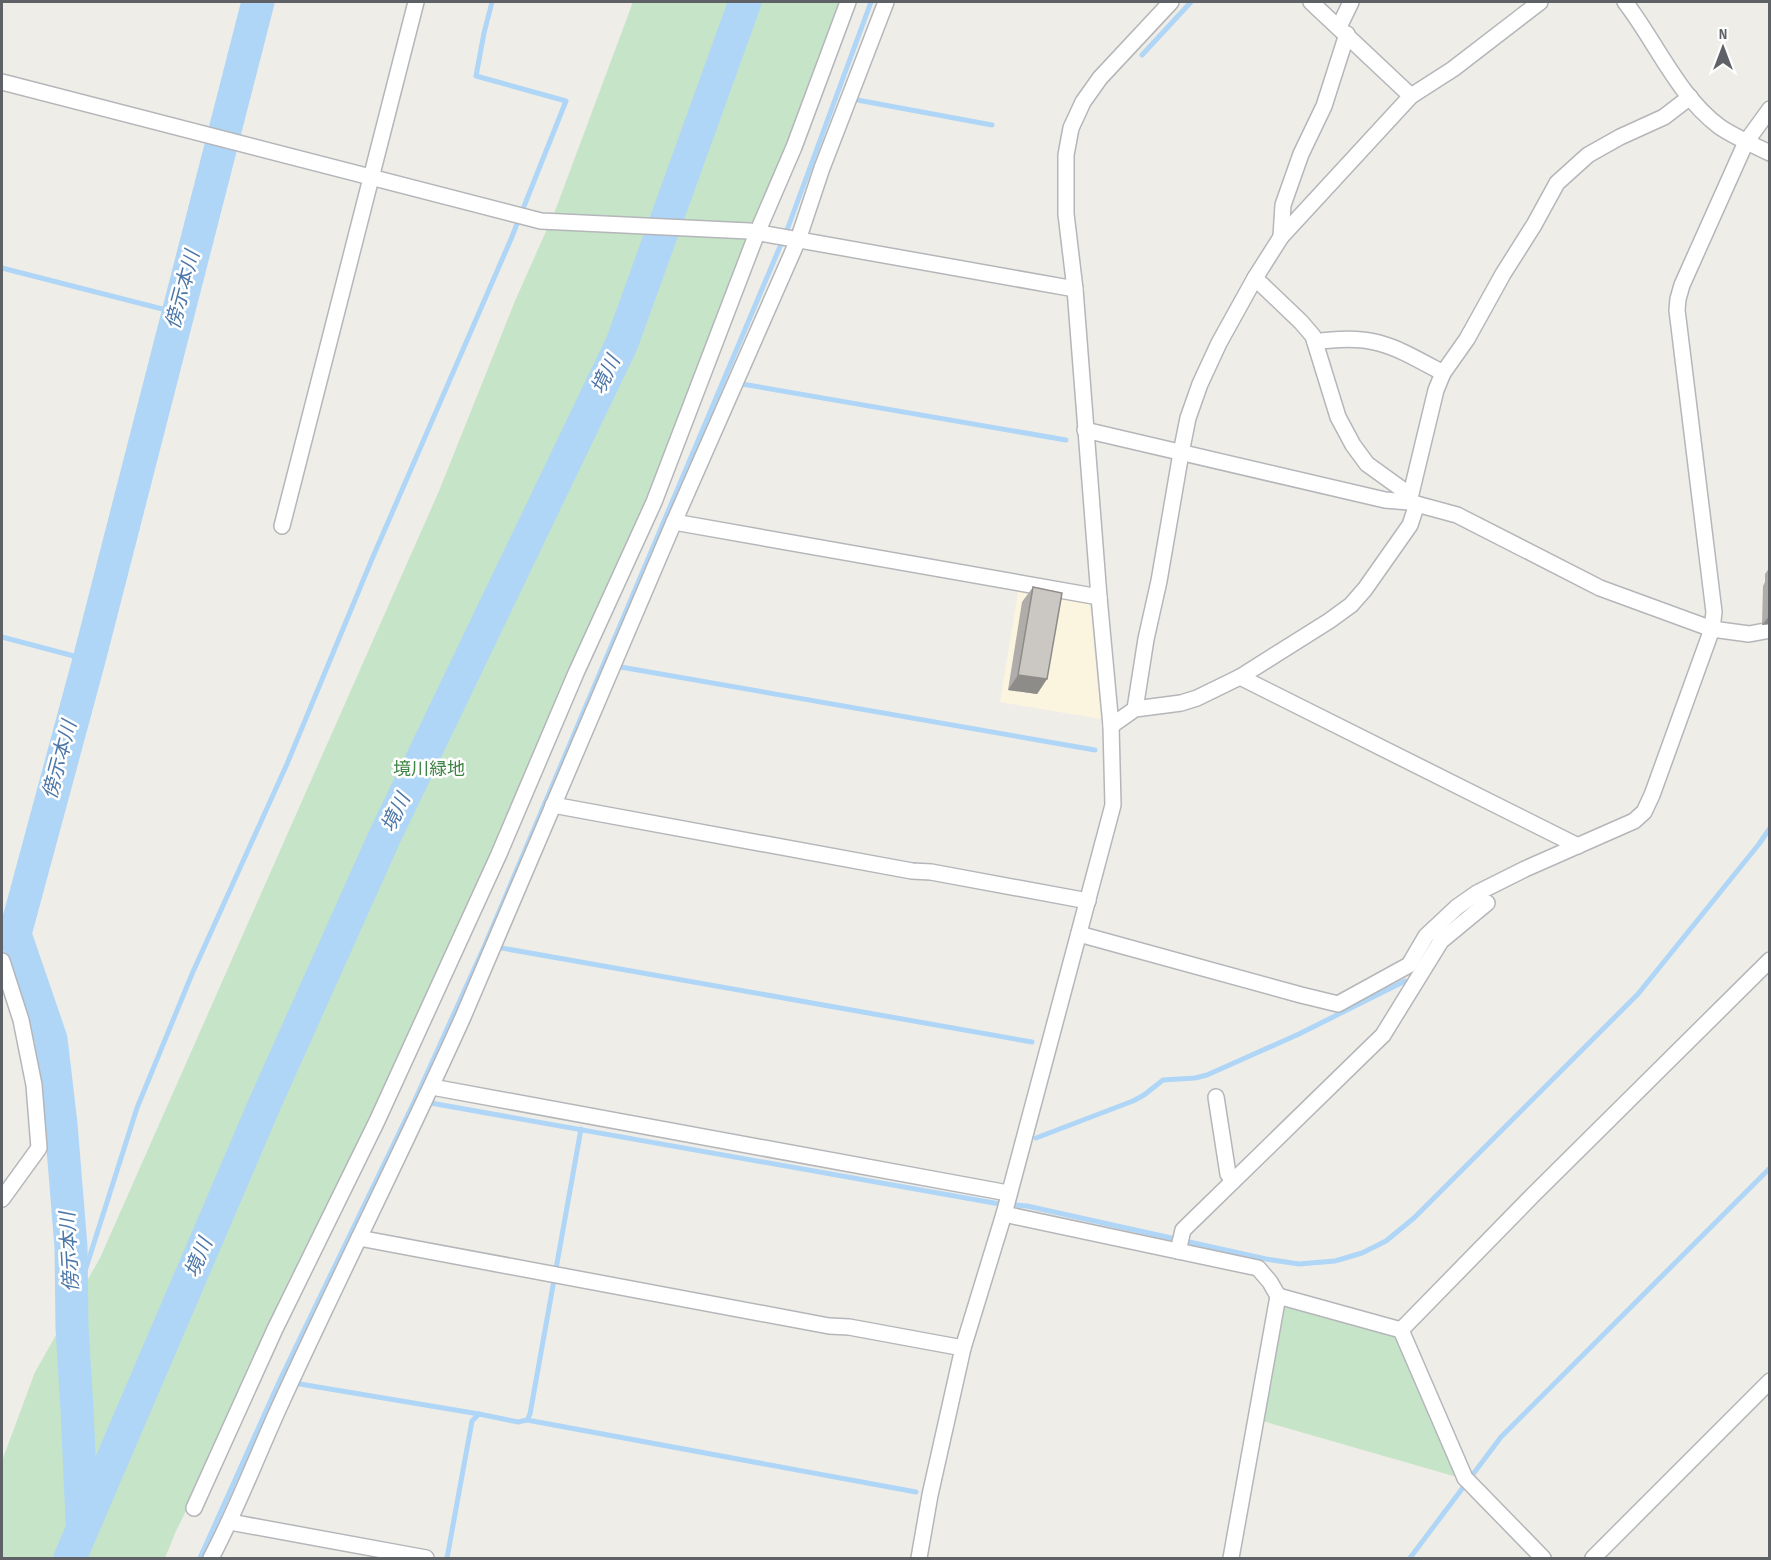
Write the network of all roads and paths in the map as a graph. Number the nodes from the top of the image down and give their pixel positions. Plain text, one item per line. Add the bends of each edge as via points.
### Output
1 (416, 2) edge
2 (848, 2) edge
3 (886, 2) edge
4 (1171, 2) edge
5 (1311, 2) edge
6 (1351, 2) edge
7 (1540, 2) edge
8 (1625, 2) edge
9 (1343, 30) junction
10 (2, 82) edge
11 (1412, 96) junction
12 (1690, 98) junction
13 (1770, 109) edge
14 (1746, 142) junction
15 (1770, 153) edge
16 (370, 177) junction
17 (759, 233) junction
18 (1281, 237) junction
19 (798, 240) junction
20 (1255, 278) junction
21 (1075, 289) junction
22 (1315, 342) junction
23 (1443, 373) junction
24 (1085, 430) junction
25 (1181, 453) junction
26 (1412, 500) junction
27 (674, 522) junction
28 (282, 526) dead end
29 (1099, 597) junction
30 (1712, 629) junction
31 (1770, 630) edge
32 (1240, 677) junction
33 (1135, 709) junction
34 (1111, 726) junction
35 (553, 806) junction
36 (1578, 846) junction
37 (1088, 901) junction
38 (1487, 903) dead end
39 (1079, 934) junction
40 (2, 960) edge
41 (1770, 960) edge
42 (1415, 970) junction
43 (432, 1087) junction
44 (1216, 1097) dead end
45 (1233, 1181) junction
46 (1008, 1192) junction
47 (2, 1199) edge
48 (1004, 1214) junction
49 (360, 1238) junction
50 (1178, 1251) junction
51 (1278, 1296) junction
52 (1401, 1330) junction
53 (963, 1348) junction
54 (1770, 1382) edge
55 (194, 1508) dead end
56 (230, 1522) junction
57 (212, 1558) edge
58 (426, 1558) edge
59 (919, 1558) edge
60 (1231, 1558) edge
61 (1543, 1558) edge
62 (1593, 1558) edge

1 - 16 street
2 - 17 street
3 - 19 street
4 - 21 street via 1100,78 1071,128 1066,155 1066,214
5 - 9 street
6 - 9 street
7 - 11 street
8 - 12 street
9 - 11 street
9 - 18 street via 1324,106 1283,205
10 - 16 street
11 - 18 street
12 - 14 street via 1719,126
12 - 23 street via 1664,117 1588,155 1557,183 1467,339
13 - 14 street
14 - 15 street
14 - 30 street via 1682,285 1677,310 1714,612
16 - 17 street via 546,222
16 - 28 street
17 - 19 street
17 - 55 street via 654,502 499,854
18 - 20 street
19 - 21 street
19 - 27 street
20 - 22 street via 1301,322
20 - 25 street via 1200,384
21 - 24 street
22 - 23 street via 1351,338 1377,342
22 - 26 street via 1338,417 1353,445 1367,464
23 - 26 street
24 - 25 street
24 - 29 street
25 - 26 street via 1385,500
25 - 33 street
26 - 30 street via 1457,515 1600,588
26 - 32 street via 1410,525 1350,605
27 - 29 street
27 - 35 street
29 - 34 street
30 - 31 street via 1749,634
30 - 36 street via 1644,812 1634,821
32 - 33 street via 1181,703
32 - 36 street
33 - 34 street
34 - 37 street via 1113,806
35 - 37 street
35 - 43 street
36 - 42 street via 1477,893 1457,907 1426,936
37 - 39 street
38 - 42 street via 1441,941
39 - 42 street via 1338,1004
39 - 46 street
40 - 47 street via 21,1020 34,1084 39,1148
41 - 52 street
42 - 45 street via 1383,1035
43 - 46 street
43 - 49 street
44 - 45 street via 1228,1174
45 - 50 street via 1183,1230
46 - 48 street
48 - 50 street
48 - 53 street
49 - 53 street
49 - 56 street via 282,1401
50 - 51 street via 1258,1268
51 - 52 street
51 - 60 street
52 - 61 street via 1465,1478
53 - 59 street
54 - 62 street
56 - 57 street
56 - 58 street

